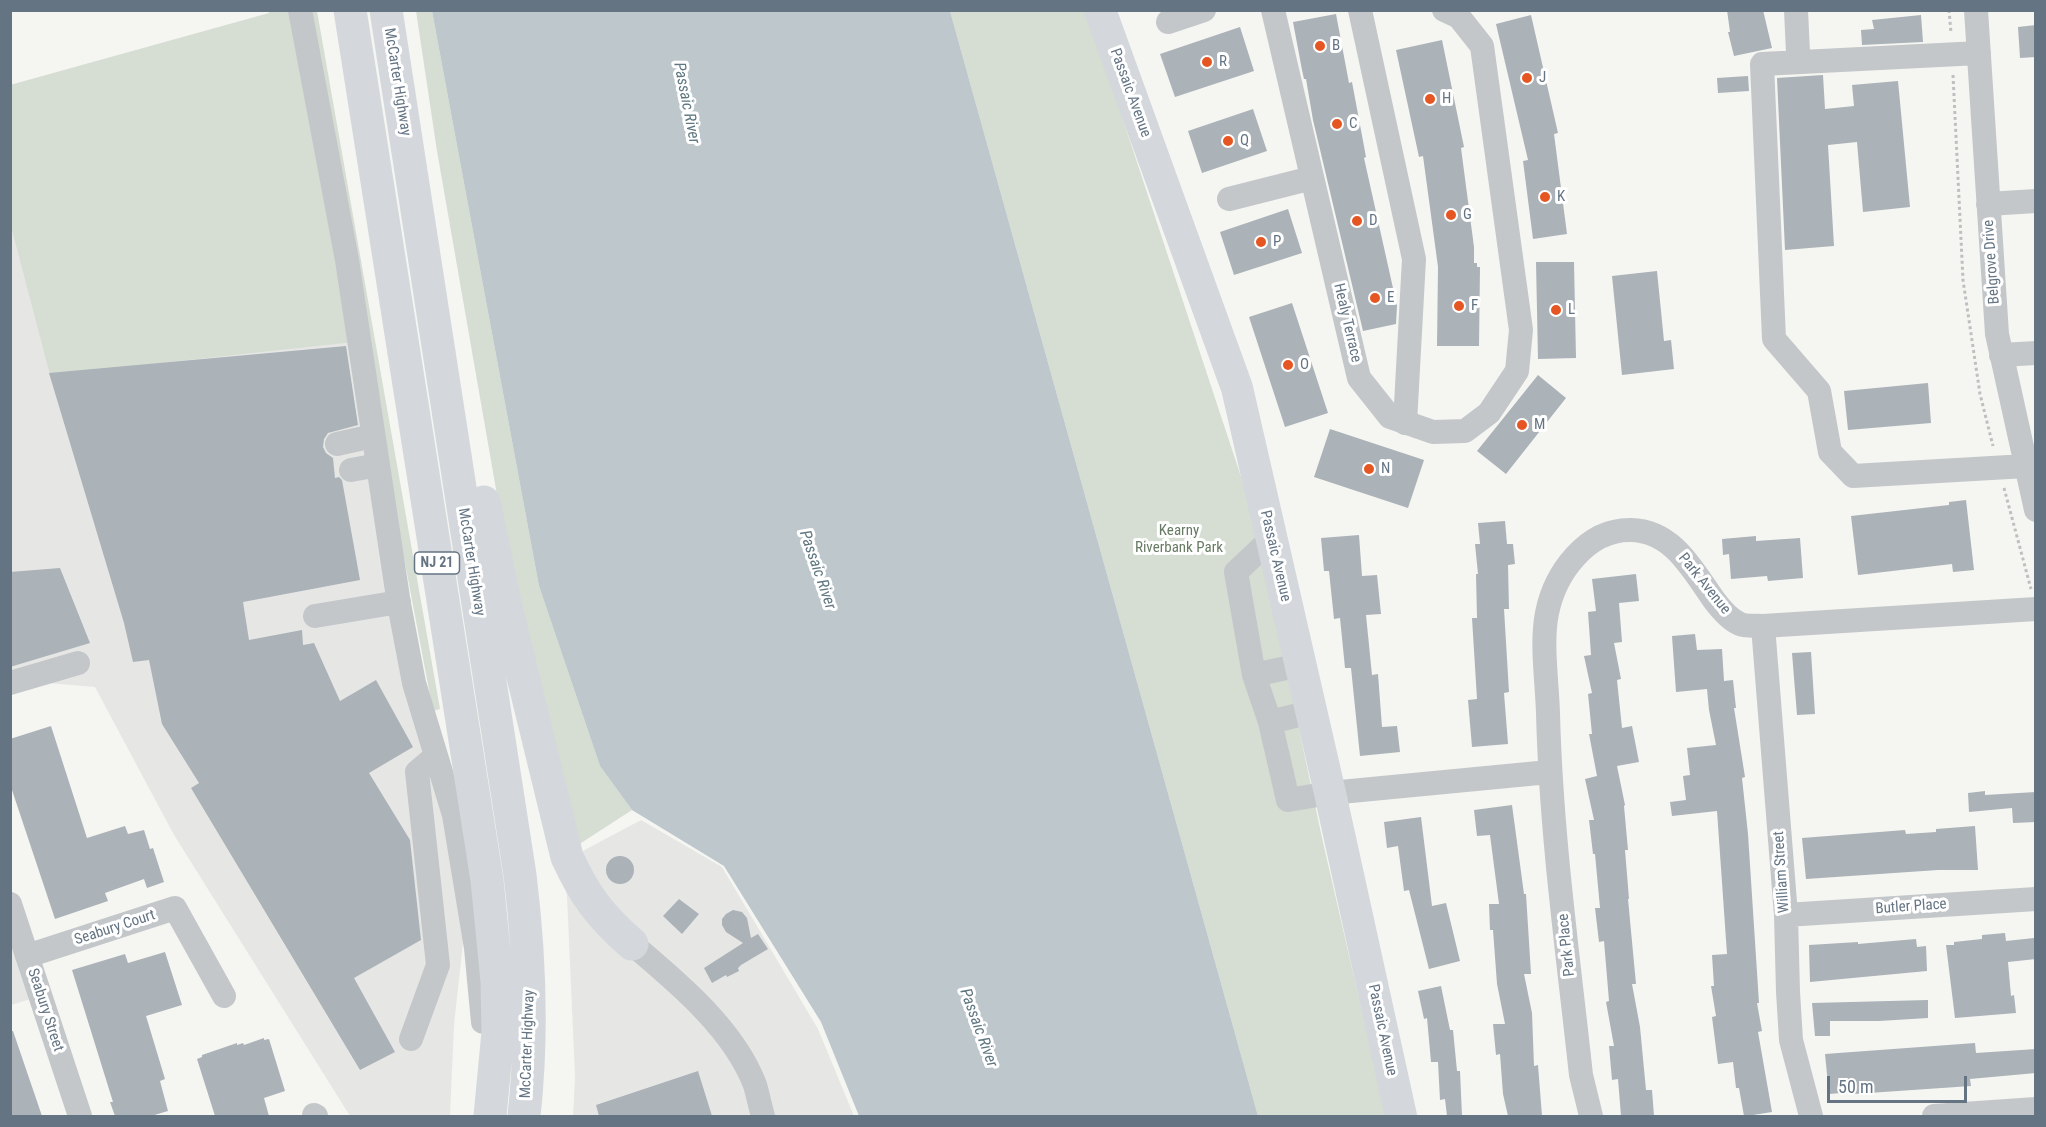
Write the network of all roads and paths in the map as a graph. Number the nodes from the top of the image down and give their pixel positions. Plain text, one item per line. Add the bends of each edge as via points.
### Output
1 (300, 10) edge
2 (340, 10) edge
3 (350, 10) edge
4 (386, 10) edge
5 (1100, 10) edge
6 (1203, 10) edge
7 (1273, 10) edge
8 (1360, 10) edge
9 (1444, 10) edge
10 (1796, 10) edge
11 (1976, 10) edge
12 (1168, 22) dead end
13 (1798, 53) dead end
14 (1979, 53) junction
15 (366, 115) junction
16 (406, 144) junction
17 (1312, 178) junction
18 (1229, 199) dead end
19 (2036, 201) edge
20 (1988, 204) junction
21 (2036, 353) edge
22 (2001, 355) junction
23 (1405, 423) junction
24 (373, 436) junction
25 (338, 444) dead end
26 (378, 465) junction
27 (2026, 466) junction
28 (351, 470) dead end
29 (2036, 510) edge
30 (1271, 539) junction
31 (399, 602) junction
32 (2036, 609) edge
33 (315, 616) dead end
34 (1763, 626) junction
35 (78, 663) dead end
36 (1300, 665) junction
37 (1254, 675) junction
38 (10, 683) edge
39 (1311, 712) junction
40 (1270, 722) junction
41 (436, 756) junction
42 (1549, 772) junction
43 (1330, 793) junction
44 (2036, 899) edge
45 (10, 904) edge
46 (1786, 915) junction
47 (632, 944) joint
48 (27, 956) junction
49 (224, 996) dead end
50 (411, 1039) dead end
51 (2036, 1109) edge
52 (80, 1116) edge
53 (488, 1116) edge
54 (524, 1116) edge
55 (763, 1116) edge
56 (1401, 1116) edge
57 (1591, 1116) edge
58 (1811, 1116) edge
59 (1934, 1116) edge

1 - 24 street via 347,260
2 - 15 highway
3 - 15 highway, NJ 21
4 - 16 highway, McCarter Highway / NJ 21
5 - 30 main road, Passaic Avenue via 1237,388
6 - 12 street
7 - 17 street, Healy Terrace
8 - 23 street via 1414,260
9 - 23 street, Healy Terrace via 1459,17 1482,46 1521,330 1517,371 1489,412 1465,431 1433,432
10 - 13 street
11 - 14 street, Belgrove Drive
14 - 20 street, Belgrove Drive
14 - 27 street via 1762,64 1774,339 1819,391 1830,452 1853,476
15 - 53 highway, NJ 21 via 491,913 498,1032
16 - 47 highway via 506,607 567,857 592,905
16 - 54 highway, McCarter Highway / NJ 21 via 525,916 530,1034
17 - 18 street
17 - 23 street, Healy Terrace via 1359,378 1390,417
19 - 20 street
20 - 22 street, Belgrove Drive
21 - 22 street
22 - 27 street, Belgrove Drive
24 - 25 street
24 - 26 street
26 - 28 street
26 - 31 street via 373,506 380,550
27 - 29 street, Belgrove Drive
30 - 36 main road, Passaic Avenue
30 - 37 street via 1236,572
31 - 33 street
31 - 41 street via 414,683
32 - 34 street, Park Avenue
34 - 42 street, Park Avenue via 1740,624 1722,610 1688,563 1654,533 1630,530 1605,534 1564,569 1547,612
34 - 46 street, William Street
35 - 38 street
36 - 37 street
36 - 39 main road, Passaic Avenue
37 - 40 street
39 - 40 street
39 - 43 main road, Passaic Avenue
40 - 43 street via 1288,800
41 - 50 street via 417,772 438,964
41 - 53 street via 454,815 476,948
42 - 43 street
42 - 57 street, Park Place via 1581,1075
43 - 56 main road, Passaic Avenue
44 - 46 street, Butler Place
45 - 48 street, Seabury Street
46 - 58 street, William Street via 1791,1040
47 - 55 street via 677,982 724,1034 742,1059
48 - 49 street, Seabury Court via 175,908
48 - 52 street, Seabury Street
51 - 59 street

